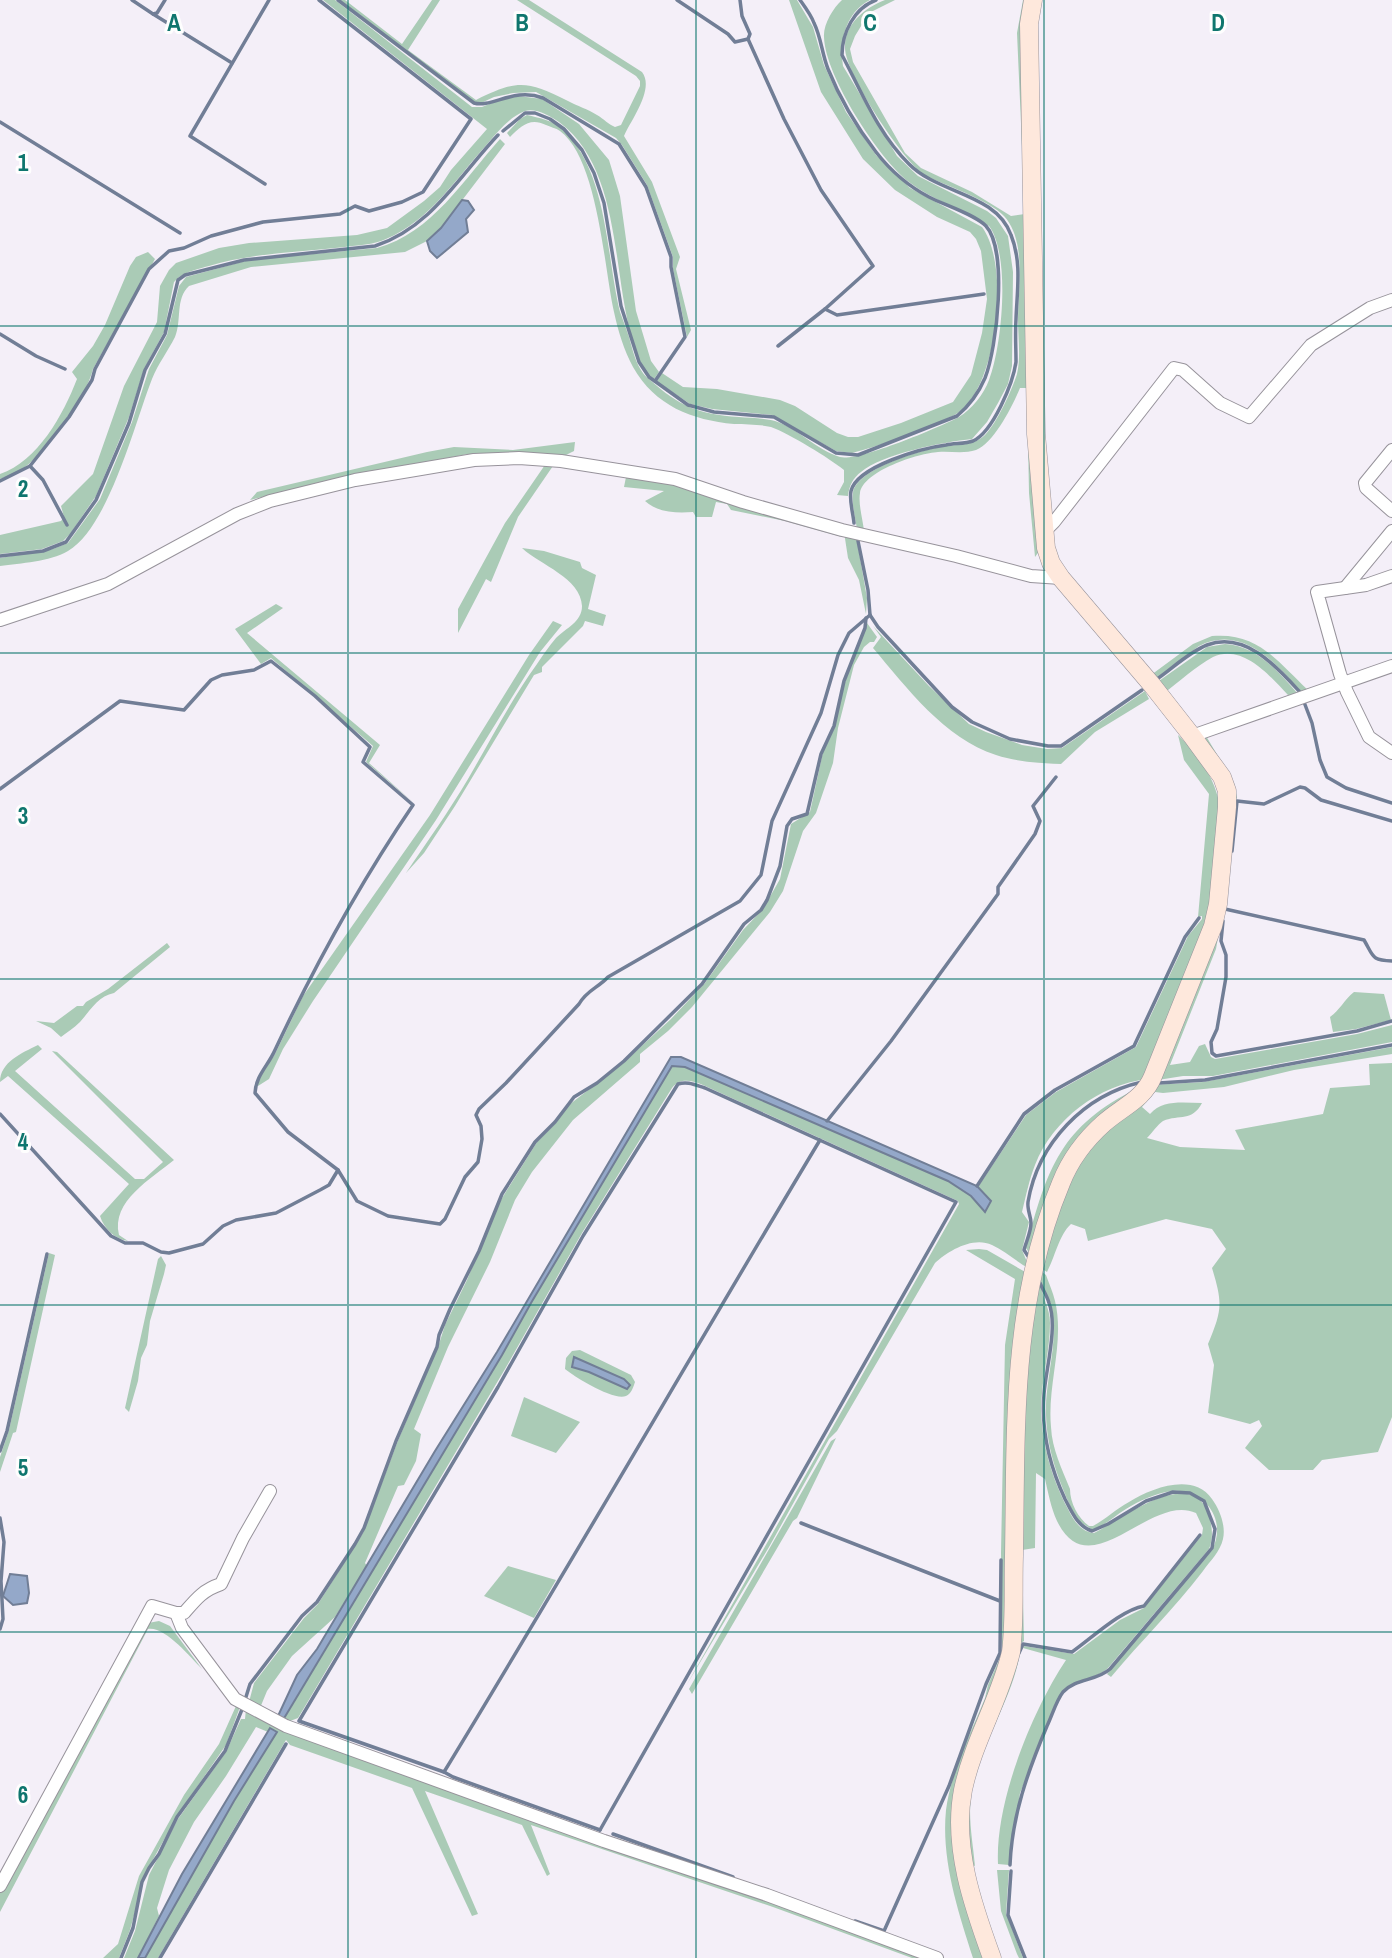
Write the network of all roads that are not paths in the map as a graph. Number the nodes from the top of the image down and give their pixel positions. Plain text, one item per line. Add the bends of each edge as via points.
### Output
1 (1033, 0) edge
2 (1392, 300) edge
3 (1392, 450) edge
4 (1392, 511) edge
5 (1392, 531) edge
6 (1044, 532) junction
7 (1392, 576) edge
8 (1061, 578) junction
9 (1345, 588) junction
10 (0, 620) edge
11 (1392, 666) edge
12 (1343, 683) junction
13 (1192, 736) junction
14 (1392, 752) edge
15 (270, 1490) dead end
16 (176, 1613) junction
17 (0, 1886) edge
18 (937, 1958) edge
19 (992, 1958) edge

1 - 6 street via 1029,24 1036,420
2 - 6 street via 1370,307 1311,345 1249,417 1220,403 1174,368
3 - 4 street via 1365,483
5 - 9 street
6 - 8 street via 1051,563
7 - 9 street
8 - 10 street via 1031,576 842,530 676,479 519,458 474,460 300,492 237,514 108,584
8 - 13 street
9 - 12 street via 1317,592
11 - 12 street
12 - 13 street
12 - 14 street via 1369,737
13 - 19 street via 1227,791 1213,926 1148,1088 1104,1123 1069,1165 1045,1229 1024,1317 1011,1652 963,1788 961,1813 971,1896
15 - 16 street via 221,1584 206,1588 184,1613
16 - 17 street via 152,1606
16 - 18 street via 235,1699 286,1726

